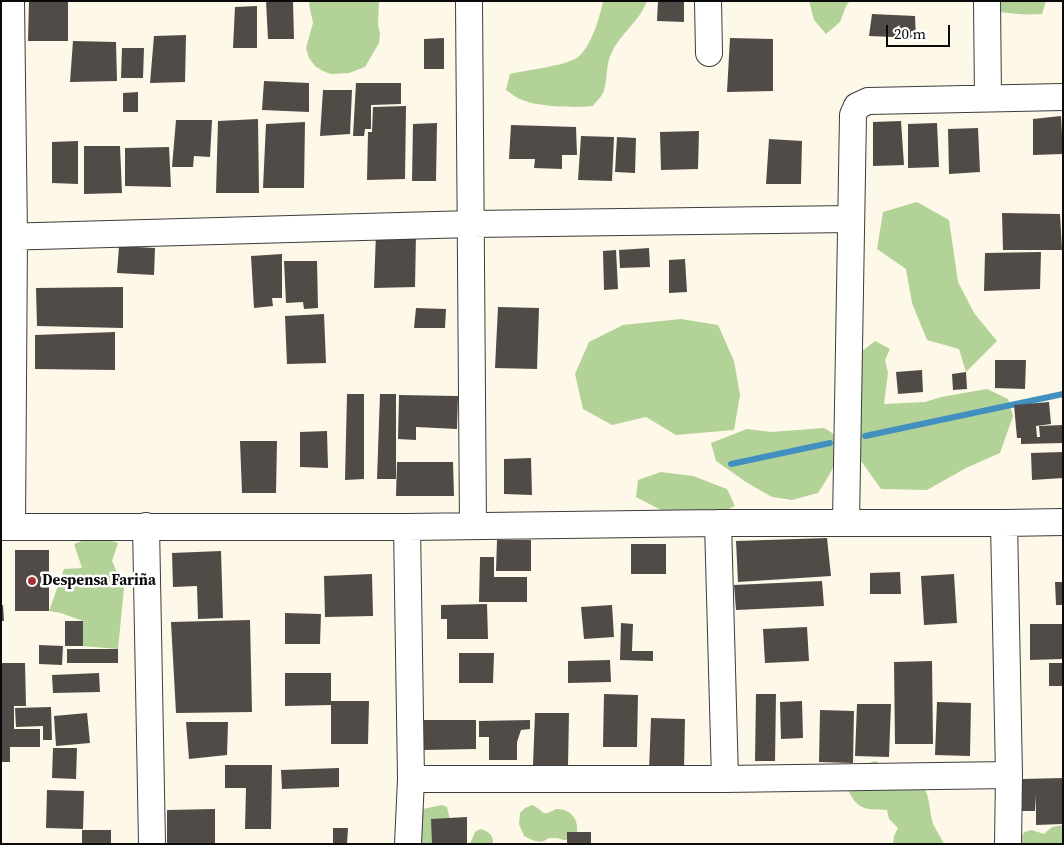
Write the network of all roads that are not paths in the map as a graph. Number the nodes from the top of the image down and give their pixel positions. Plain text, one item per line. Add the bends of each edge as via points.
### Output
1 (11, 1) edge
2 (469, 1) edge
3 (708, 1) edge
4 (987, 1) edge
5 (709, 53) dead end
6 (1063, 97) edge
7 (988, 98) junction
8 (850, 219) junction
9 (472, 224) junction
10 (8, 237) edge
11 (846, 522) junction
12 (1063, 522) edge
13 (718, 523) junction
14 (1004, 523) junction
15 (146, 526) junction
16 (473, 526) junction
17 (7, 527) edge
18 (407, 527) junction
19 (1009, 775) junction
20 (411, 779) junction
21 (725, 779) junction
22 (152, 844) edge
23 (408, 844) edge
24 (1008, 844) edge

1 - 10 street
2 - 9 street
3 - 5 street
4 - 7 street
6 - 7 street
7 - 8 street via 868,101 858,106 853,115
8 - 9 street
8 - 11 street
9 - 10 street
9 - 16 street
10 - 17 street
11 - 13 street
11 - 14 street
12 - 14 street
13 - 16 street
13 - 21 street
14 - 19 street
15 - 17 street
15 - 18 street
15 - 22 street
16 - 18 street
18 - 20 street
19 - 21 street
19 - 24 street
20 - 21 street
20 - 23 street

